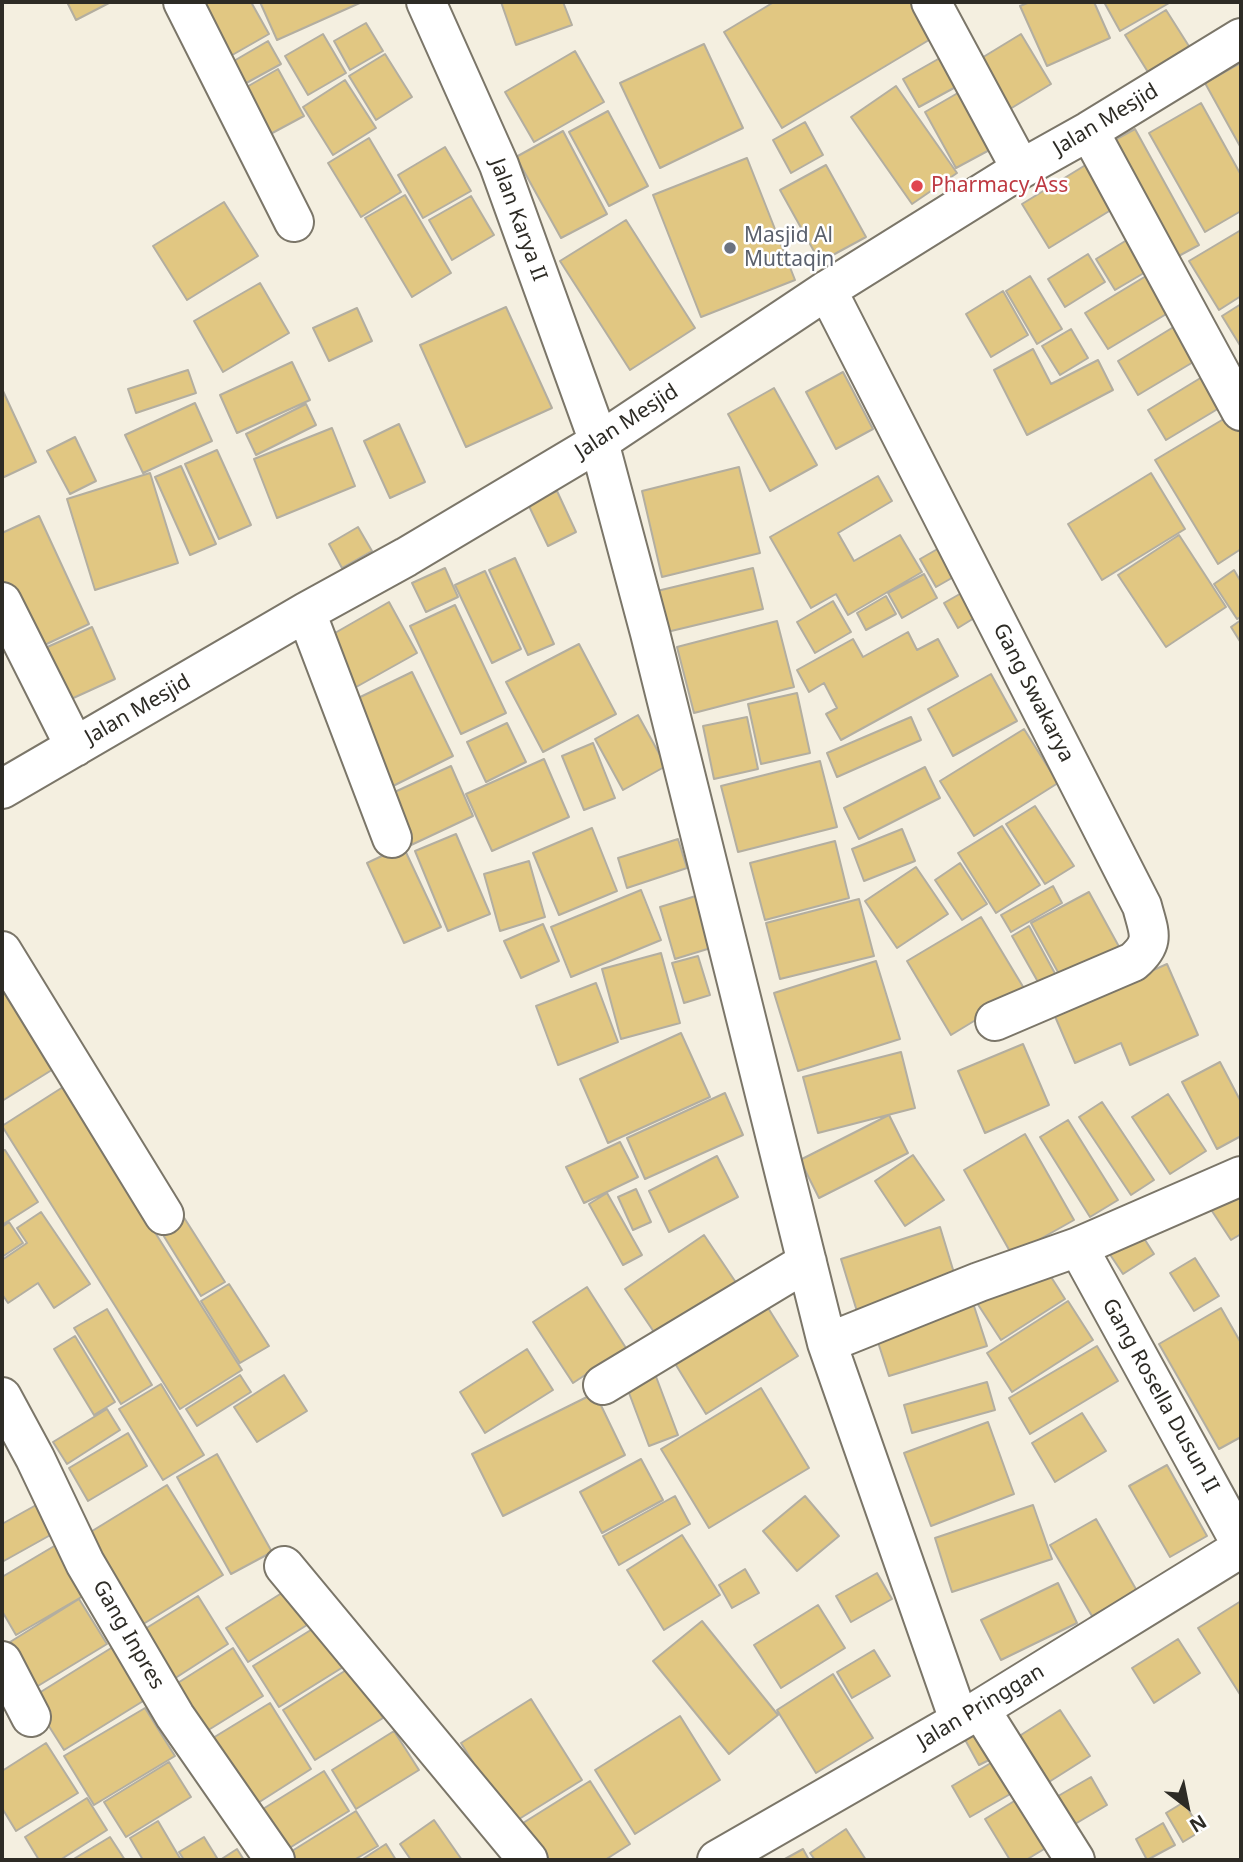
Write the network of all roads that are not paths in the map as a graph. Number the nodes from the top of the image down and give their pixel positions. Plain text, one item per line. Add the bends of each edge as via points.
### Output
1 (183, 2) edge
2 (426, 2) edge
3 (931, 2) edge
4 (1241, 38) edge
5 (1090, 131) junction
6 (1021, 169) junction
7 (295, 222) dead end
8 (827, 290) junction
9 (1241, 411) edge
10 (599, 442) junction
11 (2, 602) edge
12 (306, 612) junction
13 (75, 747) junction
14 (2, 789) edge
15 (392, 838) dead end
16 (2, 951) edge
17 (995, 1021) dead end
18 (1241, 1176) edge
19 (164, 1215) dead end
20 (1078, 1247) junction
21 (807, 1262) junction
22 (827, 1343) junction
23 (603, 1385) dead end
24 (2, 1397) edge
25 (1241, 1546) edge
26 (284, 1566) dead end
27 (2, 1661) edge
28 (969, 1714) junction
29 (31, 1717) dead end
30 (733, 1856) edge
31 (275, 1860) edge
32 (528, 1860) edge
33 (1075, 1860) edge

1 - 7 street
2 - 10 street, Jalan Karya II via 499,164
3 - 6 street
4 - 5 street, Jalan Mesjid
5 - 6 street, Jalan Mesjid
5 - 9 street
6 - 8 street, Jalan Mesjid
8 - 10 street, Jalan Mesjid
8 - 17 street, Gang Swakarya via 1135,894 1149,934 1146,950 1133,962
10 - 12 street, Jalan Mesjid
10 - 21 street, Jalan Karya II
11 - 13 street
12 - 13 street, Jalan Mesjid
12 - 15 street
13 - 14 street, Jalan Mesjid
16 - 19 street
18 - 20 street
20 - 22 street
20 - 25 street, Gang Rosella Dusun II
21 - 22 street, Jalan Karya II
21 - 23 street
22 - 28 street, Jalan Karya II
24 - 31 street, Gang Inpres via 85,1563 168,1704
25 - 28 street, Jalan Pringgan
26 - 32 street
27 - 29 street
28 - 30 street, Jalan Pringgan
28 - 33 street, Jalan Karya II

